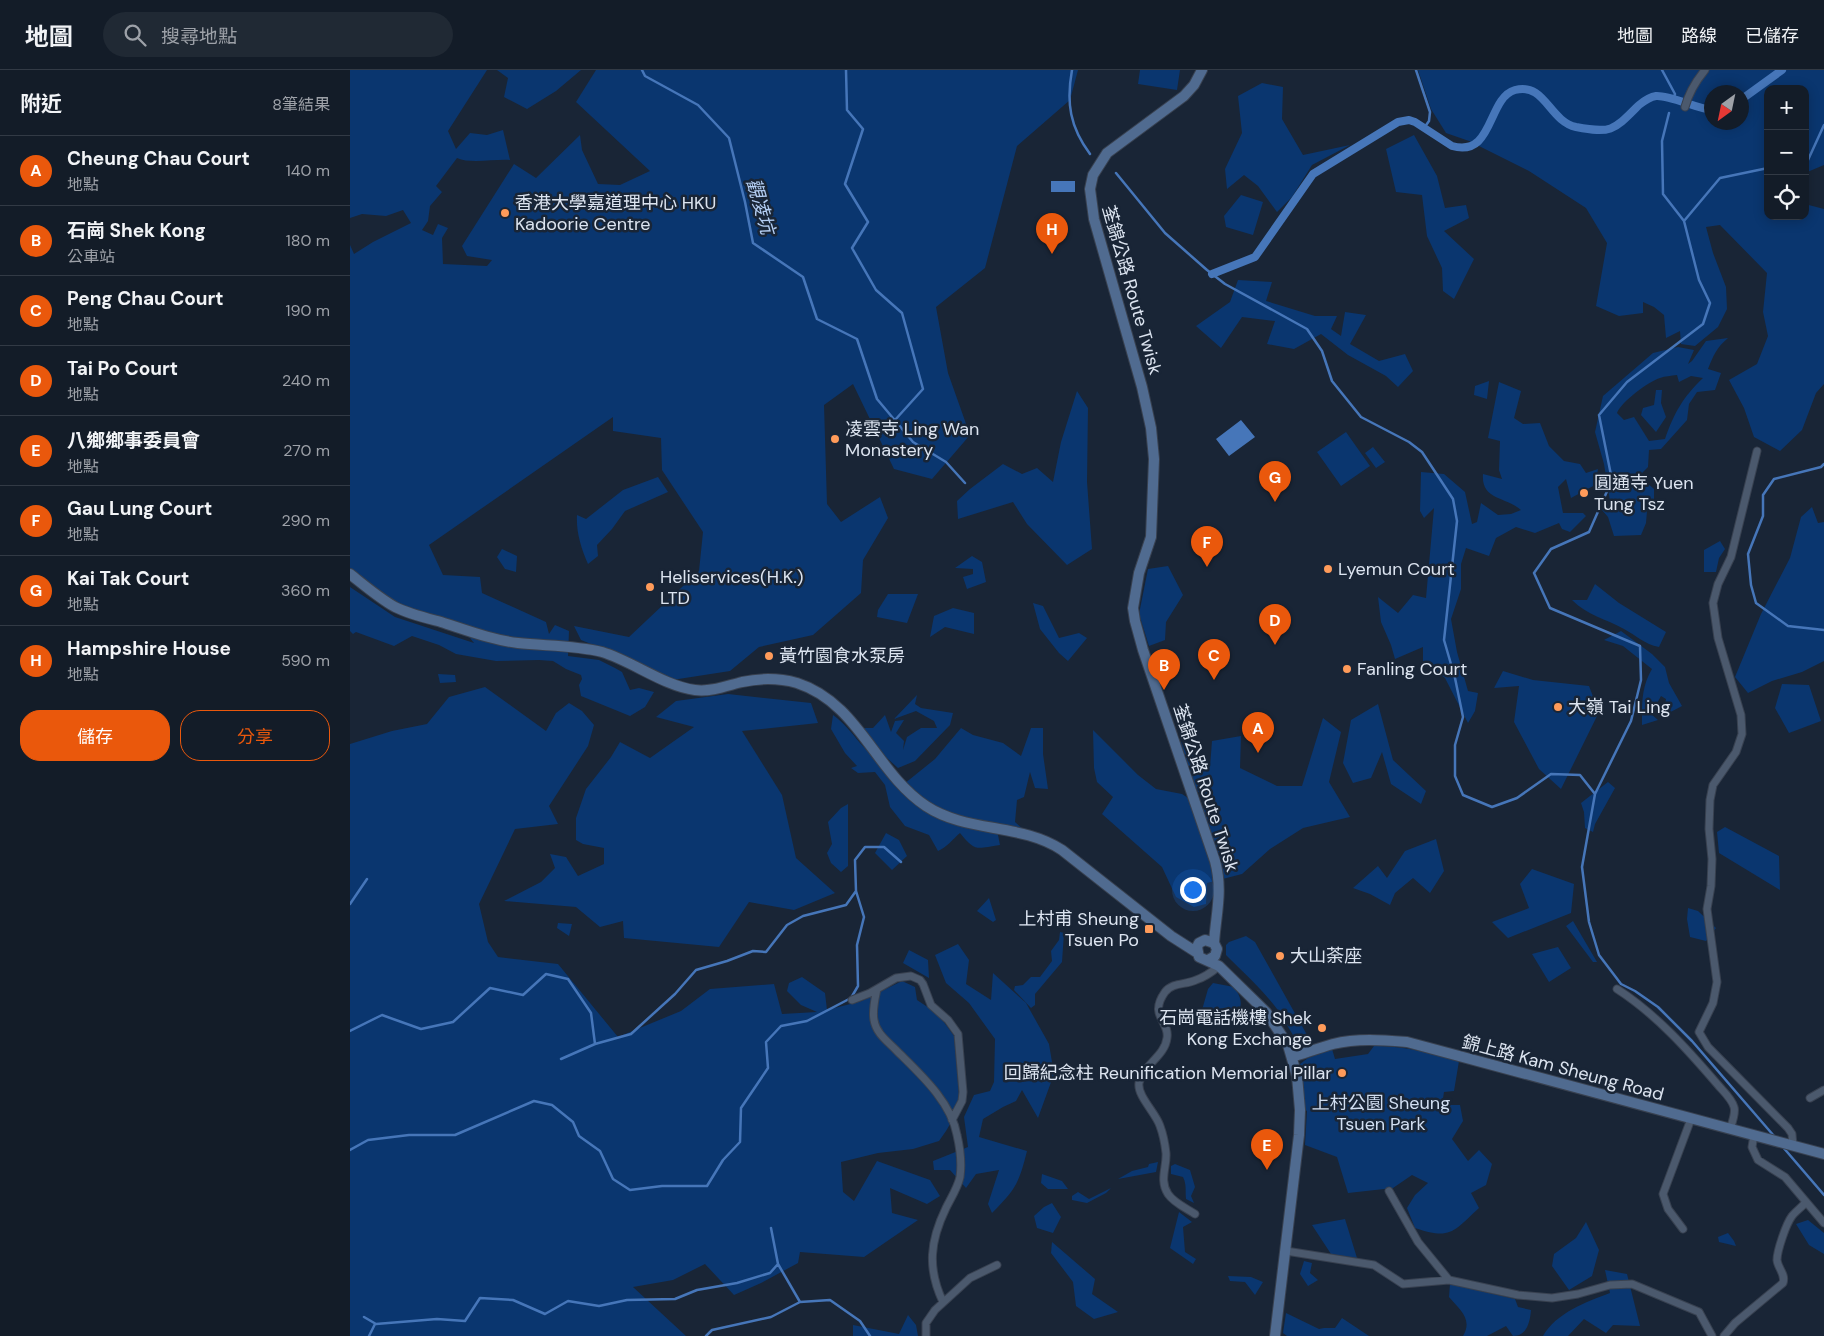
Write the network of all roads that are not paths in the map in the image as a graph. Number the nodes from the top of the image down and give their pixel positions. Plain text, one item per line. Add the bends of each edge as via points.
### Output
1 (1202, 70) edge
2 (1705, 70) edge
3 (1686, 103) dead end
4 (1757, 451) dead end
5 (350, 574) edge
6 (1211, 941) junction
7 (1197, 950) junction
8 (1214, 961) junction
9 (1617, 989) dead end
10 (876, 990) junction
11 (852, 1000) dead end
12 (1292, 1057) junction
13 (1824, 1090) edge
14 (1810, 1098) dead end
15 (1690, 1119) junction
16 (952, 1120) junction
17 (1730, 1129) junction
18 (1758, 1137) junction
19 (1792, 1145) junction
20 (1824, 1154) edge
21 (1389, 1191) dead end
22 (1806, 1202) junction
23 (1195, 1214) dead end
24 (1824, 1224) edge
25 (1683, 1229) dead end
26 (1286, 1251) junction
27 (997, 1265) dead end
28 (1449, 1280) junction
29 (943, 1302) junction
30 (926, 1336) edge
31 (1275, 1336) edge
32 (1712, 1336) edge
33 (1724, 1336) edge

1 - 6 main road, 荃錦公路 Route Twisk via 1184,96 1107,153 1092,176 1090,189 1094,219 1151,428 1154,458 1151,537 1138,573 1134,615 1219,877 1215,930
2 - 3 street via 1694,83
4 - 19 street via 1730,557 1713,603 1718,638 1741,715 1742,734 1736,752 1713,785 1710,800 1712,859 1707,909 1717,982 1713,1004 1700,1032 1708,1047 1788,1128 1792,1134
5 - 7 main road via 388,602 409,612 500,640 603,652 684,688 710,689 771,679 812,689 845,713 902,785 928,808 958,820 1047,841 1171,936
6 - 7 main road via 1201,942
6 - 8 main road via 1217,949
7 - 8 main road via 1201,959
8 - 12 main road via 1266,1012
8 - 23 street via 1198,980 1166,991 1158,1008 1167,1039 1139,1084 1160,1126 1166,1152 1165,1188 1173,1199
9 - 17 street via 1656,1020 1702,1066 1731,1101 1735,1110
10 - 11 street
10 - 16 street via 873,1014 879,1032 923,1079
10 - 16 street via 896,978 911,976 920,980 931,1005 958,1034 963,1092
12 - 15 main road, 錦上路 Kam Sheung Road via 1349,1041 1407,1042
12 - 26 main road via 1297,1076 1299,1135
13 - 14 street
15 - 17 main road, 錦上路 Kam Sheung Road
15 - 25 street via 1662,1194 1668,1210
16 - 29 street via 957,1132 960,1176 933,1240 934,1279
17 - 18 main road, 錦上路 Kam Sheung Road
18 - 19 main road, 錦上路 Kam Sheung Road
18 - 22 street via 1752,1147 1758,1160 1785,1177
19 - 20 main road, 錦上路 Kam Sheung Road
21 - 28 street via 1418,1242
22 - 24 street
22 - 33 street via 1789,1222 1778,1255 1783,1282
26 - 28 street via 1374,1265 1403,1284
26 - 31 main road
27 - 29 street via 970,1278
28 - 32 street via 1518,1295 1552,1298 1610,1285 1632,1284 1699,1312
29 - 30 street via 926,1323

